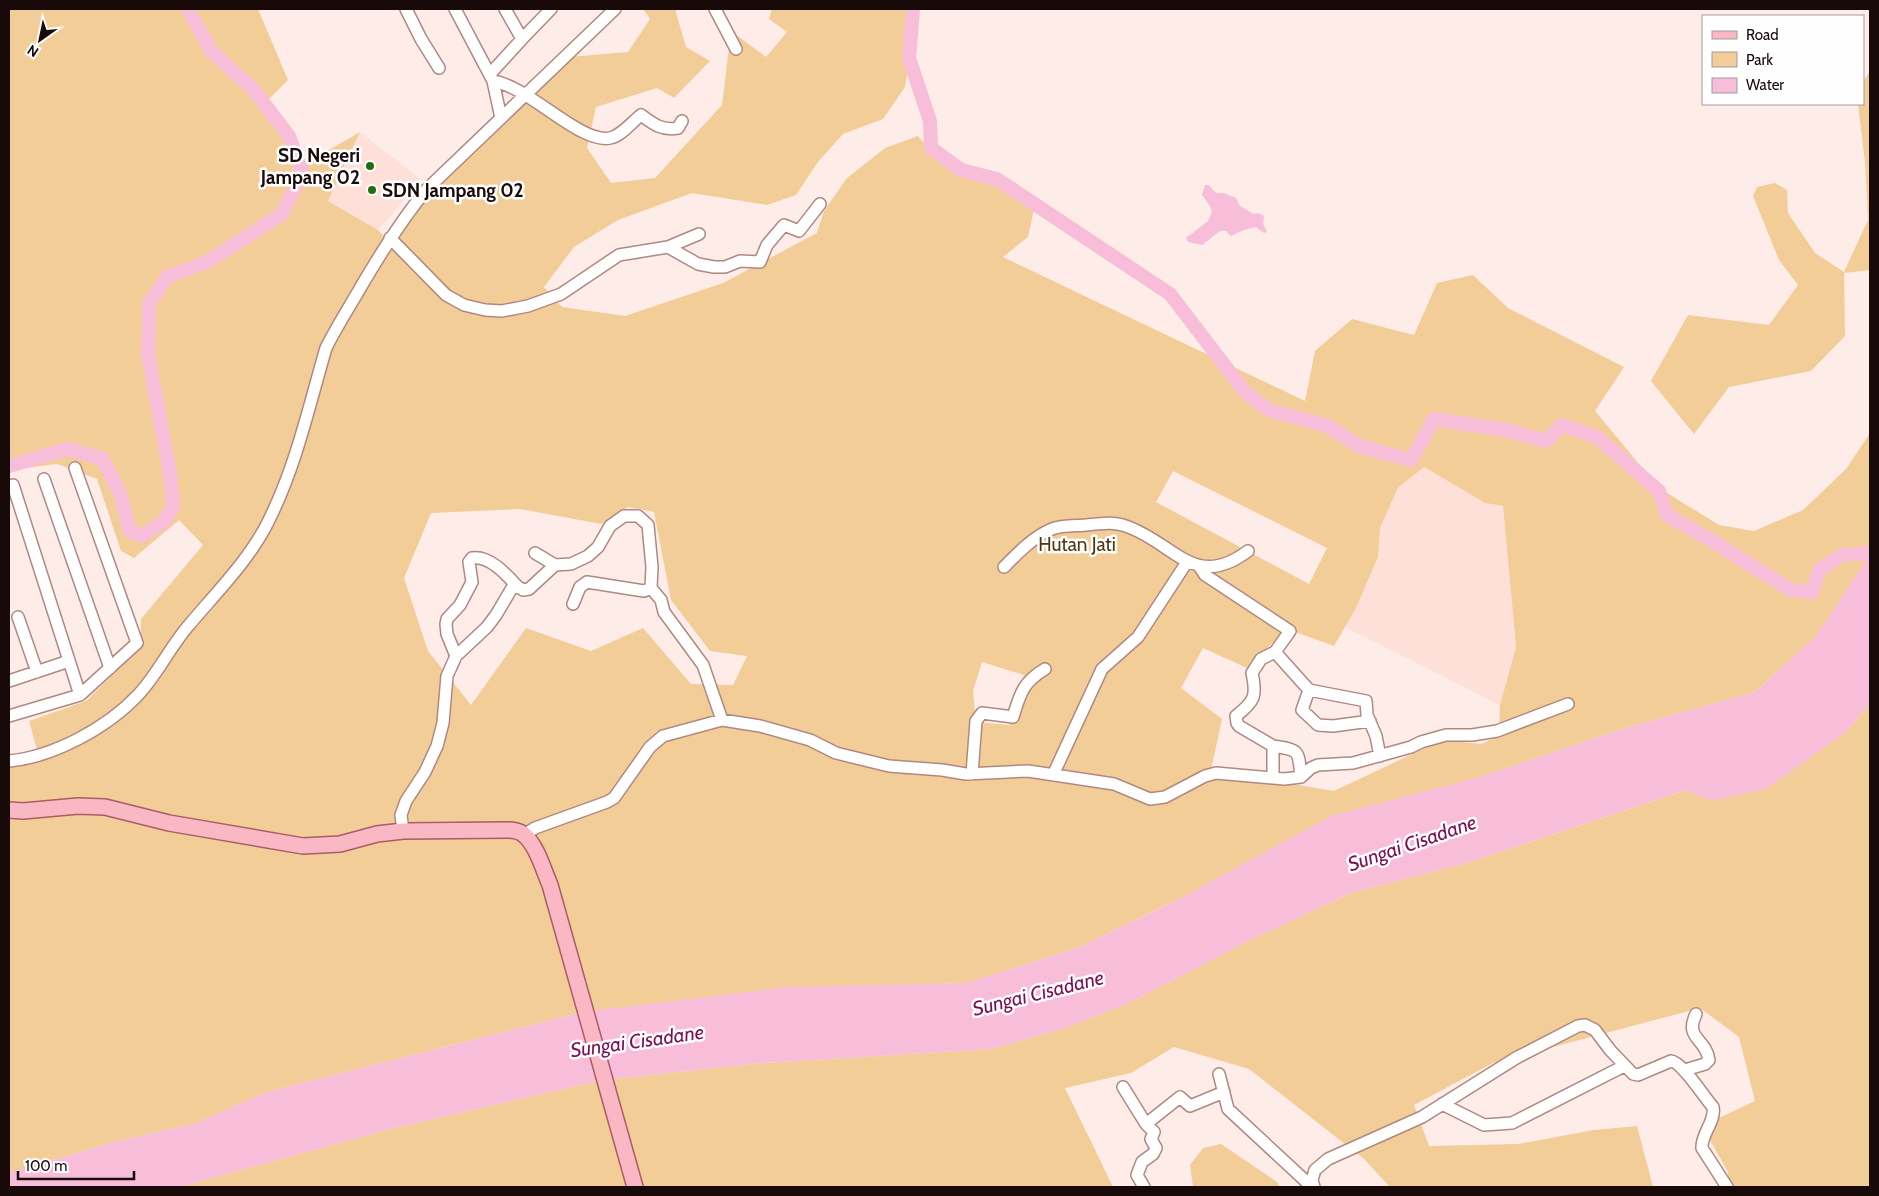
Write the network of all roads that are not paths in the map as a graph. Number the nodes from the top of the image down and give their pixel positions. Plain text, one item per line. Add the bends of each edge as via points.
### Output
1 (406, 9) edge
2 (456, 9) edge
3 (505, 9) edge
4 (551, 9) edge
5 (615, 9) edge
6 (715, 9) edge
7 (522, 39) junction
8 (736, 49) dead end
9 (438, 68) dead end
10 (491, 78) junction
11 (527, 94) junction
12 (501, 118) junction
13 (682, 121) dead end
14 (820, 204) dead end
15 (699, 234) dead end
16 (390, 238) junction
17 (668, 247) junction
18 (75, 468) dead end
19 (44, 479) dead end
20 (13, 485) dead end
21 (1248, 551) dead end
22 (535, 553) dead end
23 (1187, 562) junction
24 (555, 565) junction
25 (1199, 566) junction
26 (1004, 567) dead end
27 (517, 586) junction
28 (651, 588) junction
29 (573, 604) dead end
30 (18, 617) dead end
31 (1275, 652) junction
32 (456, 656) junction
33 (70, 661) junction
34 (110, 668) junction
35 (1045, 669) dead end
36 (37, 672) junction
37 (9, 681) edge
38 (1309, 690) junction
39 (80, 695) junction
40 (1568, 704) dead end
41 (9, 716) edge
42 (722, 720) junction
43 (1370, 721) junction
44 (1273, 746) junction
45 (1380, 756) junction
46 (9, 761) edge
47 (972, 774) junction
48 (1053, 775) junction
49 (1301, 777) junction
50 (1273, 778) junction
51 (9, 810) edge
52 (403, 831) junction
53 (524, 835) junction
54 (1696, 1014) dead end
55 (1624, 1066) junction
56 (1685, 1070) junction
57 (1219, 1074) dead end
58 (1123, 1087) dead end
59 (1224, 1092) junction
60 (1442, 1104) junction
61 (1146, 1124) junction
62 (635, 1187) edge
63 (1144, 1187) edge
64 (1313, 1187) edge
65 (1727, 1187) edge

1 - 9 street
2 - 10 street
3 - 7 street
4 - 7 street
5 - 11 street
6 - 8 street
7 - 10 street
10 - 11 street
10 - 12 street
11 - 12 street
11 - 13 street via 576,128 600,138 617,135 640,115 668,130 678,128
12 - 16 street via 427,189
14 - 17 street via 799,231 784,226 767,245 760,262 740,260 725,267 714,267 698,264
15 - 17 street
16 - 17 street via 446,295 464,305 502,311 561,294 619,255
16 - 46 street via 326,348 289,474 269,521 254,546 187,627 138,695 118,713 56,750
18 - 34 street via 137,643
19 - 34 street
20 - 33 street
21 - 25 street via 1224,565
22 - 24 street
23 - 25 street
23 - 26 street via 1132,528 1112,522 1053,529 1026,545
23 - 48 street via 1138,637 1102,669
24 - 27 street via 529,589
24 - 28 street via 571,564 588,556 598,547 610,526 624,516 638,516 648,525
25 - 31 street via 1205,575 1290,631
27 - 32 street via 512,588 487,627
27 - 32 street via 489,561 480,556 472,558 469,562 472,582 446,624
28 - 29 street via 644,591 586,582 580,587
28 - 42 street via 661,600 664,612 703,665
30 - 36 street
31 - 38 street
31 - 44 street via 1261,659 1252,673 1256,690 1249,705 1236,716 1239,726
32 - 52 street via 447,676 443,723 437,746 406,801 401,815
33 - 36 street
33 - 39 street
34 - 39 street
35 - 47 street via 1033,676 1020,693 1014,717 982,713 976,722
36 - 37 street
38 - 43 street via 1366,701
38 - 43 street via 1302,710 1318,725
39 - 41 street
40 - 45 street via 1496,731 1446,735
42 - 47 street via 760,726 810,740 836,753 889,766
42 - 53 street via 663,736 650,747 614,798
43 - 45 street
44 - 49 street via 1296,752
44 - 50 street
45 - 49 street via 1353,763 1318,765
47 - 48 street via 1028,771
48 - 50 street via 1114,784 1150,799 1165,797 1216,773
49 - 50 street
51 - 52 main road via 106,806 169,823 303,846 340,844
52 - 53 main road via 508,830
53 - 62 main road via 534,848 550,884
54 - 56 street via 1692,1022 1693,1033 1708,1051 1709,1060
55 - 56 street via 1638,1075 1676,1061
55 - 60 street via 1512,1123 1484,1125
55 - 60 street via 1595,1030 1585,1025 1578,1026 1516,1058
56 - 65 street via 1713,1107 1714,1113 1701,1143
57 - 59 street
58 - 61 street
59 - 61 street via 1190,1106 1180,1097
59 - 64 street via 1228,1109
60 - 64 street via 1422,1117 1328,1159 1315,1170
61 - 63 street via 1154,1132 1151,1139 1156,1148 1142,1162 1137,1175

